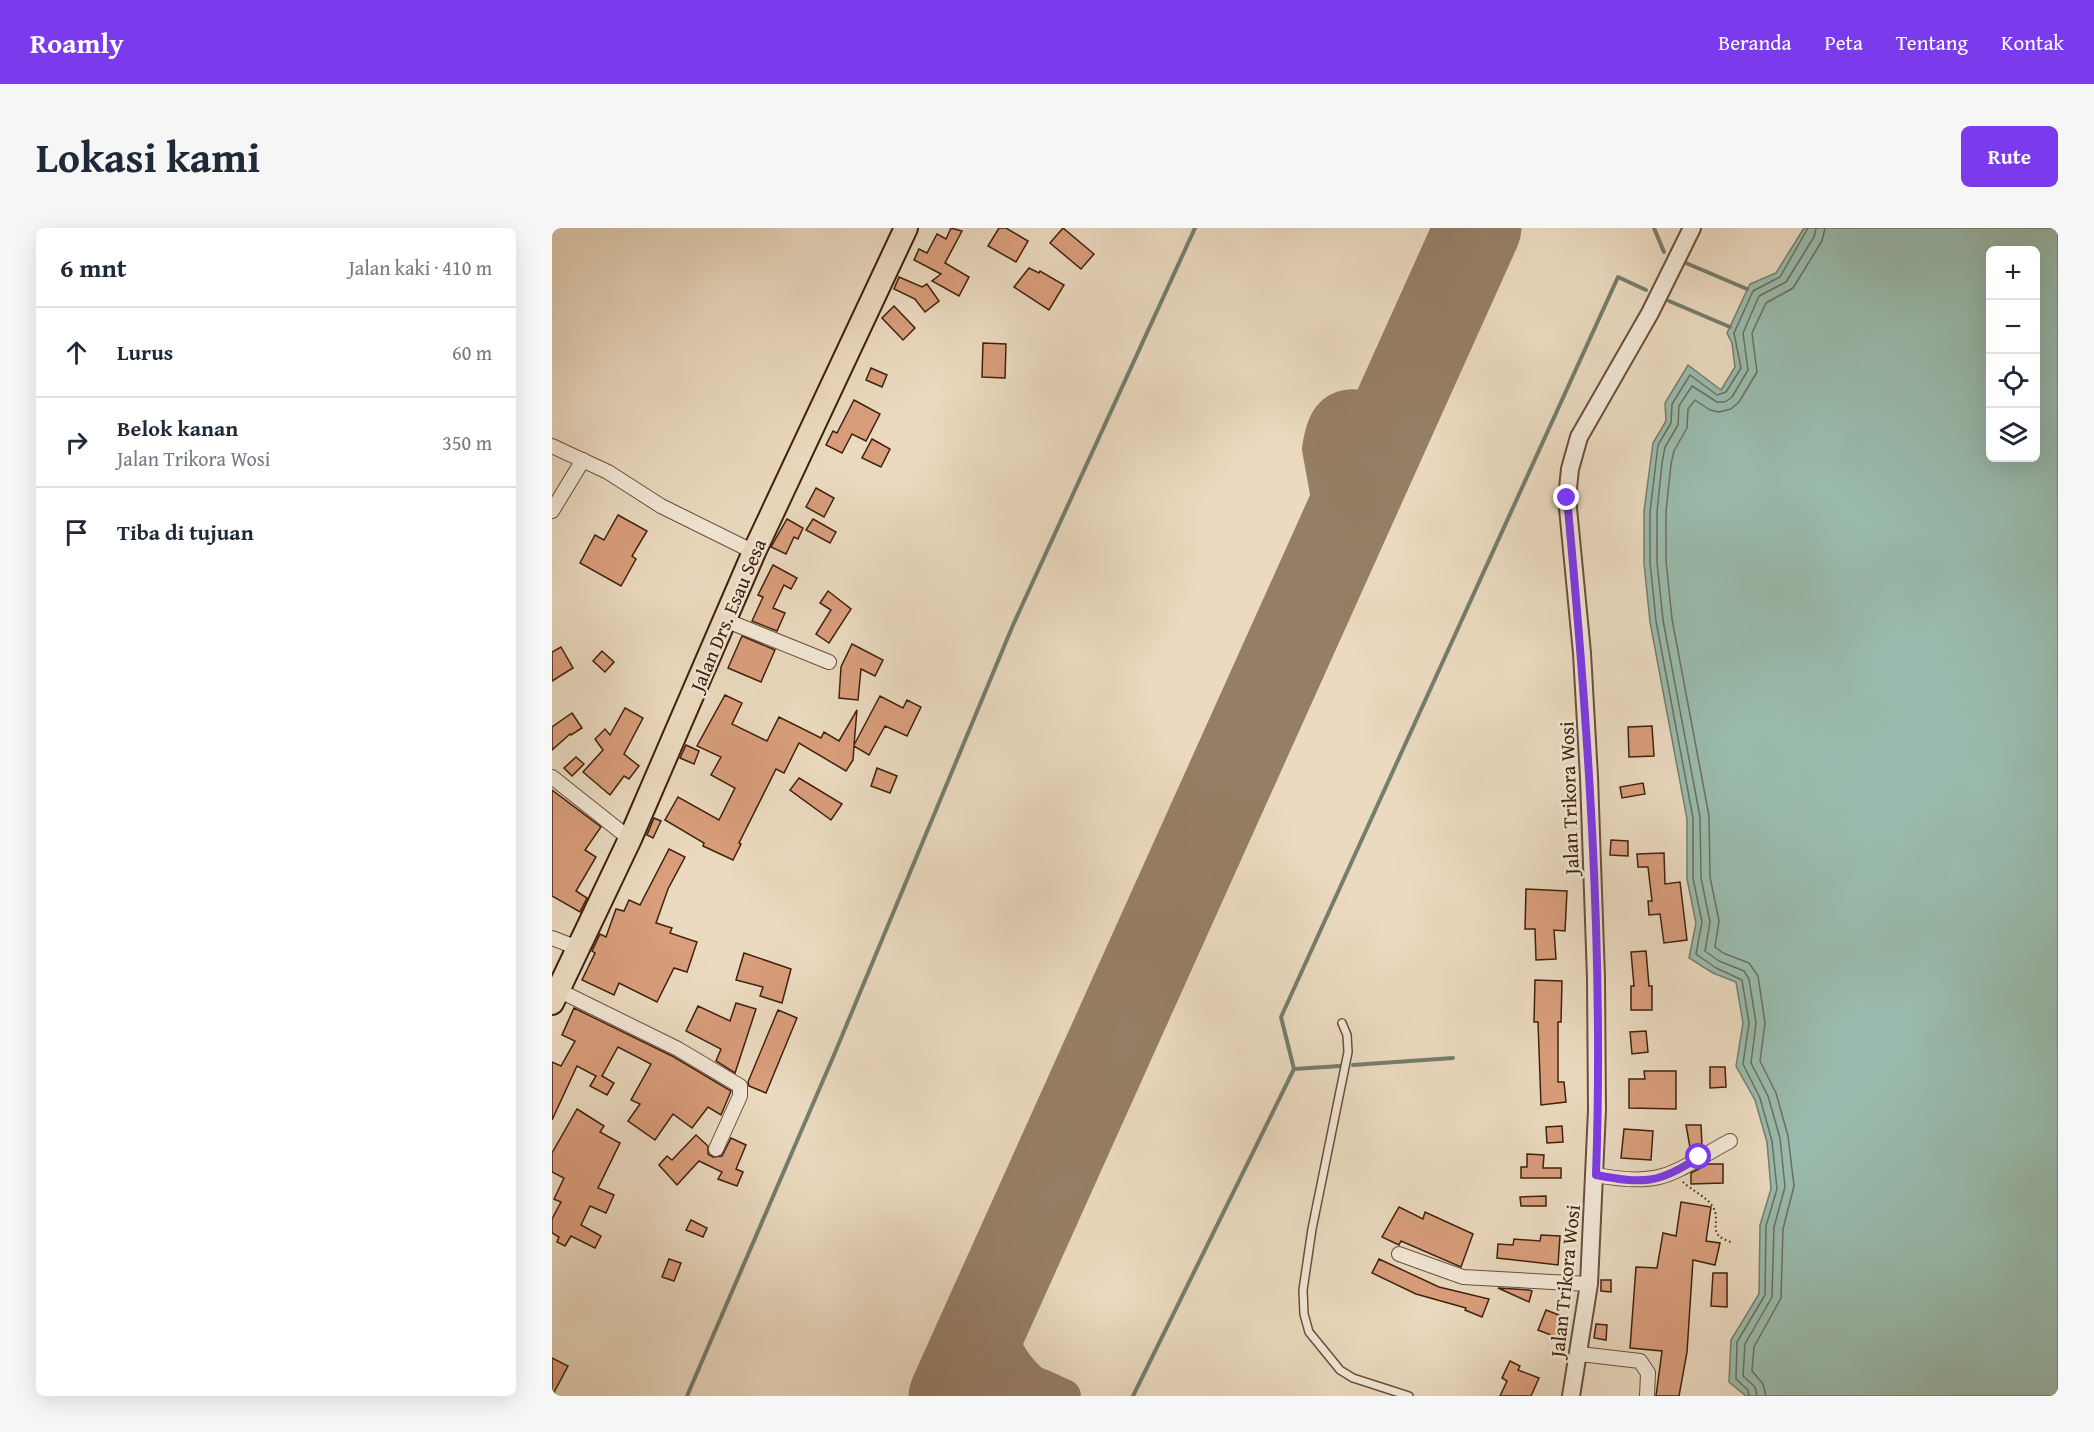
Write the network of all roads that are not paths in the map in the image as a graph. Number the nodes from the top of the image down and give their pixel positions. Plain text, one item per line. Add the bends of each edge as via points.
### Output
1 (906, 228) edge
2 (1692, 228) edge
3 (552, 447) edge
4 (583, 460) junction
5 (552, 511) edge
6 (754, 552) junction
7 (725, 620) junction
8 (829, 662) dead end
9 (552, 777) edge
10 (630, 839) junction
11 (552, 938) edge
12 (578, 948) junction
13 (555, 997) edge
14 (1342, 1023) dead end
15 (1730, 1141) dead end
16 (716, 1149) dead end
17 (1596, 1175) junction
18 (1400, 1254) dead end
19 (1589, 1284) junction
20 (1580, 1354) junction
21 (1409, 1396) edge
22 (1571, 1396) edge
23 (1647, 1396) edge

1 - 6 highway, Jalan Drs. Esau Sesa
2 - 17 street, Jalan Trikora Wosi via 1650,313 1579,437 1567,498 1587,725 1594,899
3 - 4 street
4 - 5 street
4 - 6 street via 671,511
6 - 7 highway, Jalan Drs. Esau Sesa
7 - 8 street
7 - 10 highway, Jalan Drs. Esau Sesa
9 - 10 street
10 - 12 highway, Jalan Drs. Esau Sesa
11 - 12 street
12 - 13 highway, Jalan Drs. Esau Sesa
13 - 16 street via 678,1049 740,1086 740,1096
14 - 21 lane via 1348,1052 1312,1229 1303,1290 1304,1314 1309,1332 1340,1370
15 - 17 street via 1674,1174 1653,1180
17 - 19 street, Jalan Trikora Wosi
18 - 19 street via 1463,1277
19 - 20 street, Jalan Trikora Wosi
20 - 22 street, Jalan Trikora Wosi
20 - 23 street via 1640,1361 1648,1373

